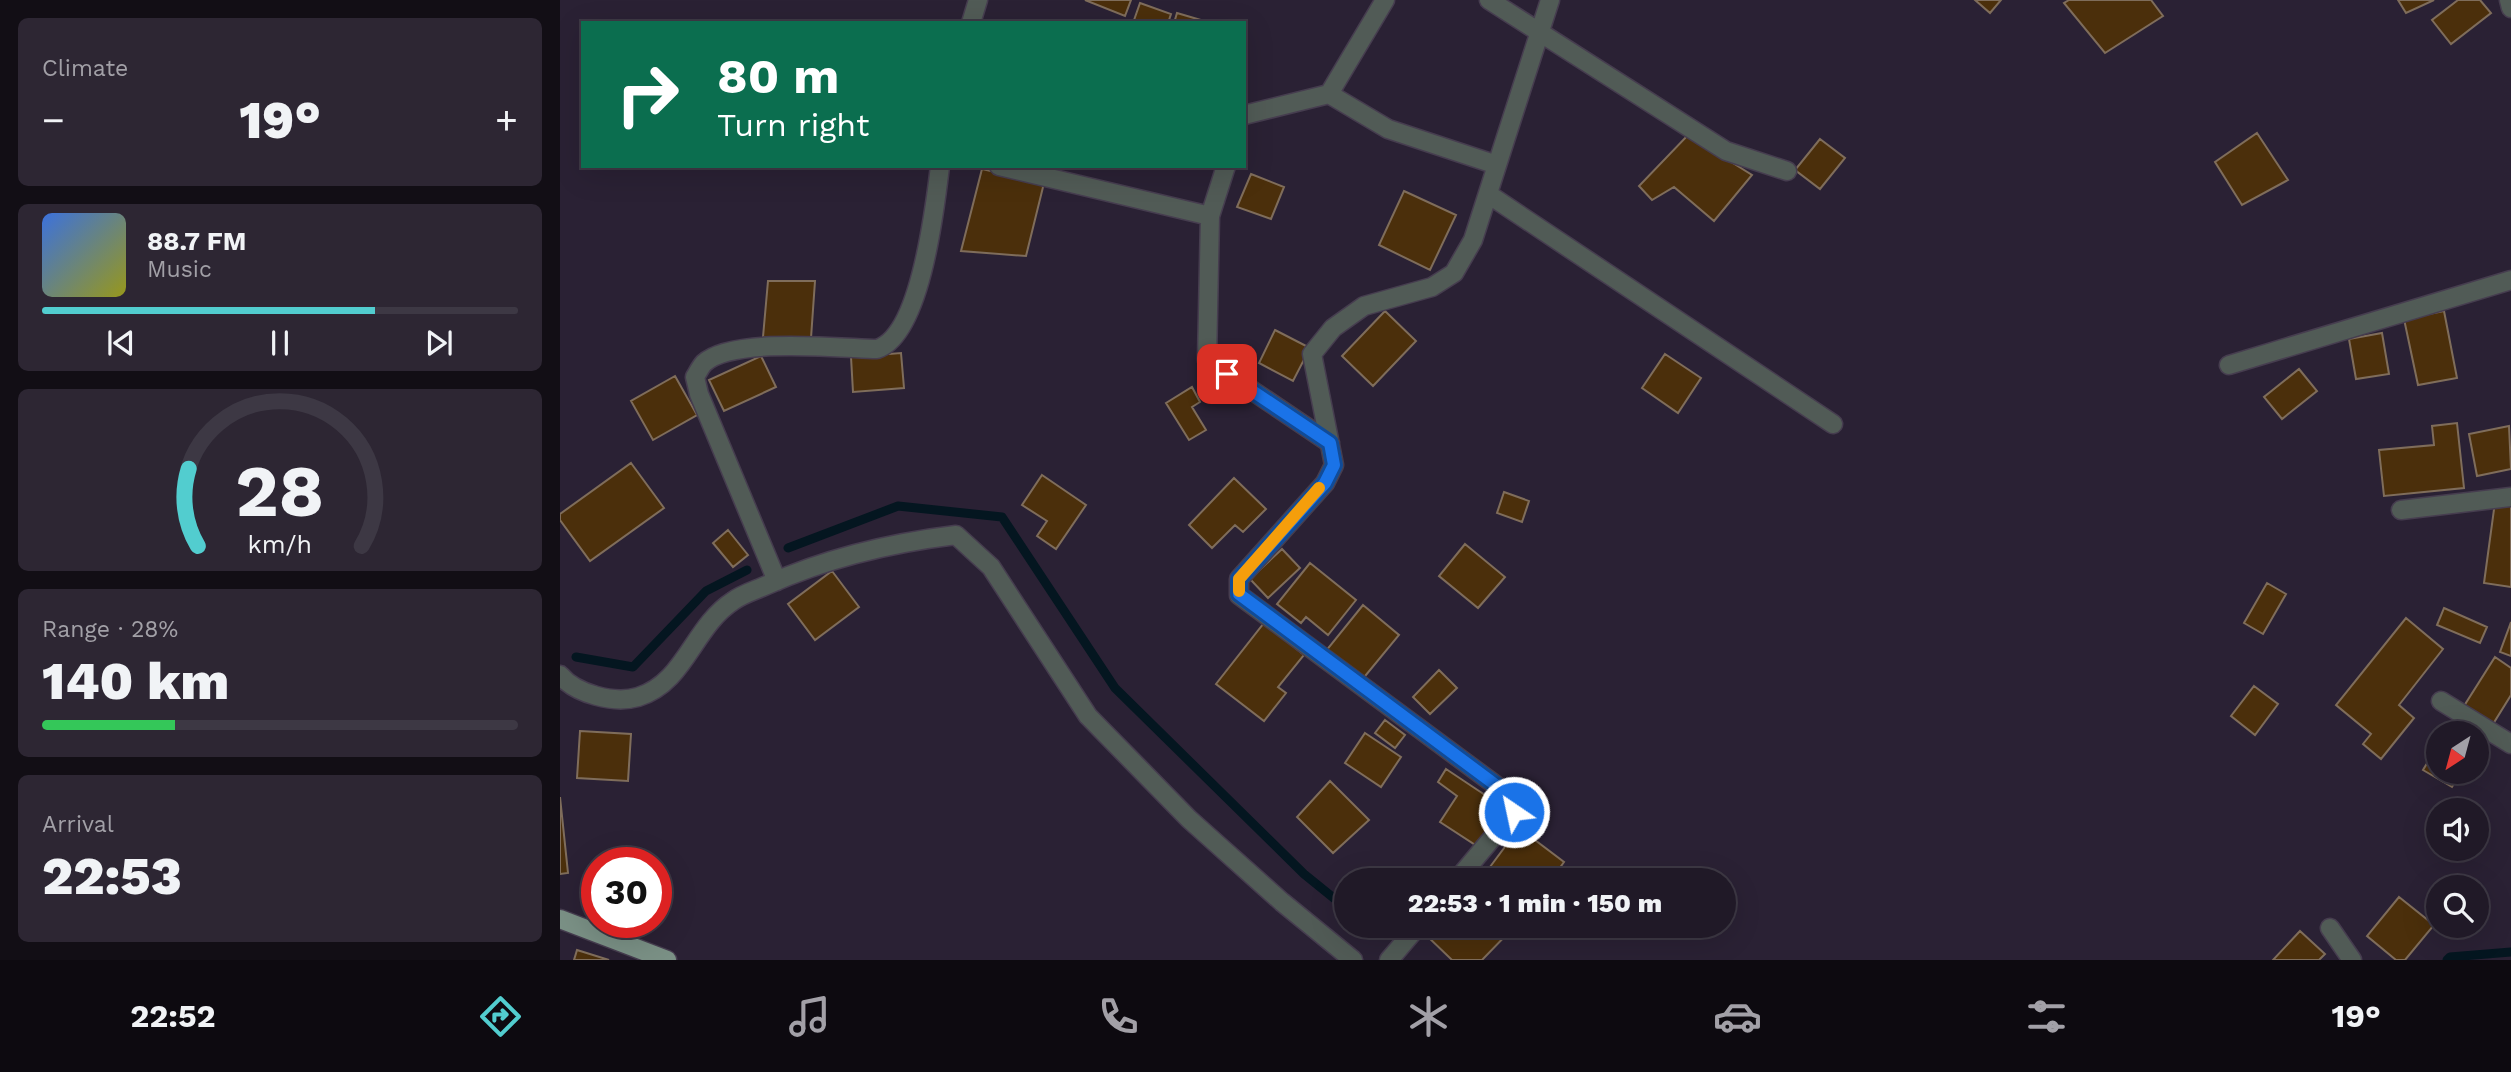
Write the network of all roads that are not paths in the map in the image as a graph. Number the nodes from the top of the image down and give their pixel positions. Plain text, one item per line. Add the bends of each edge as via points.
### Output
1 (978, 0) edge
2 (1385, 0) edge
3 (1489, 0) edge
4 (1550, 0) edge
5 (2509, 0) edge
6 (2511, 8) edge
7 (972, 21) edge
8 (1540, 33) junction
9 (1329, 94) junction
10 (1246, 115) edge
11 (1497, 165) junction
12 (940, 168) edge
13 (1007, 168) edge
14 (1225, 168) edge
15 (1787, 171) dead end
16 (1488, 194) junction
17 (1210, 216) junction
18 (2511, 280) edge
19 (2229, 365) dead end
20 (1833, 424) dead end
21 (1330, 443) junction
22 (2511, 497) edge
23 (2401, 510) dead end
24 (777, 581) junction
25 (560, 675) edge
26 (2441, 701) dead end
27 (2511, 744) edge
28 (1467, 868) edge
29 (560, 919) edge
30 (2330, 928) dead end
31 (1408, 938) edge
32 (658, 958) edge
33 (1353, 960) edge
34 (1389, 960) edge
35 (2352, 960) edge

1 - 7 street
2 - 9 street
3 - 8 street
4 - 8 street
5 - 6 street
8 - 11 street
8 - 15 street via 1726,151
9 - 10 street
9 - 11 street via 1388,129
11 - 16 street
12 - 24 street via 913,307 887,346 767,345 715,356 695,377
13 - 17 street
14 - 17 street
16 - 20 street
16 - 21 street via 1474,240 1454,273 1432,287 1364,306 1332,328 1311,354
17 - 21 street via 1207,360
18 - 19 street
21 - 28 street via 1334,465 1325,483 1239,579 1239,594 1505,792 1514,812
22 - 23 street
24 - 25 street via 733,601 691,644 666,685 638,697 610,700 566,683
24 - 33 street via 806,568 900,542 956,535 991,567 1088,716 1189,818
26 - 27 street
29 - 32 main road
30 - 35 street
31 - 34 street

